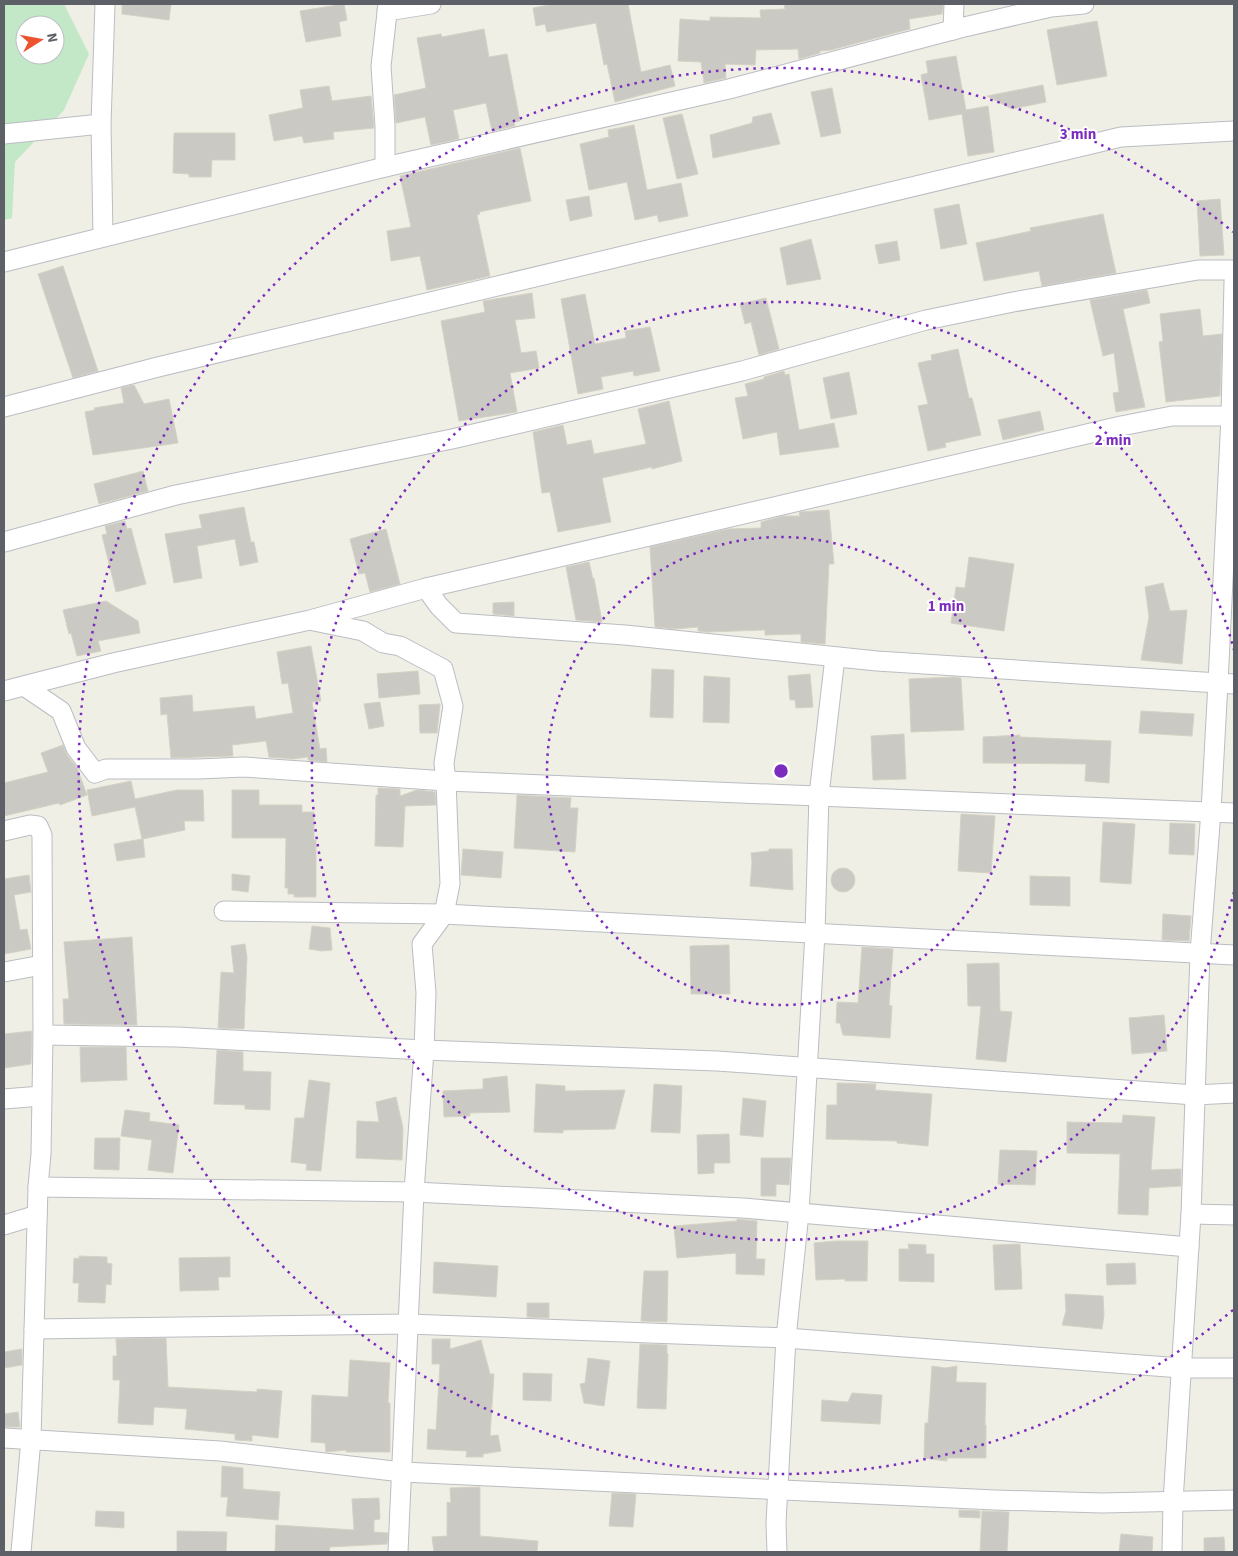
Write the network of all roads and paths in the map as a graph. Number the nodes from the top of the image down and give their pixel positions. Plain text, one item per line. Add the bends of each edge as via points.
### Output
1 (105, 4) edge
2 (431, 4) edge
3 (954, 4) edge
4 (1084, 4) edge
5 (388, 7) edge
6 (953, 30) junction
7 (101, 124) junction
8 (1234, 131) edge
9 (4, 134) edge
10 (385, 167) junction
11 (103, 236) junction
12 (4, 262) edge
13 (1234, 270) edge
14 (1234, 281) edge
15 (4, 407) edge
16 (1232, 416) edge
17 (4, 542) edge
18 (1229, 554) edge
19 (426, 588) junction
20 (310, 620) junction
21 (835, 656) junction
22 (1226, 683) edge
23 (24, 686) junction
24 (4, 691) edge
25 (446, 781) junction
26 (819, 795) junction
27 (1211, 811) junction
28 (1234, 813) edge
29 (4, 831) edge
30 (224, 911) dead end
31 (444, 914) junction
32 (815, 933) junction
33 (1200, 953) junction
34 (1234, 955) edge
35 (42, 965) junction
36 (4, 972) edge
37 (43, 1035) junction
38 (424, 1050) junction
39 (808, 1068) junction
40 (1234, 1093) edge
41 (1195, 1095) junction
42 (41, 1096) junction
43 (4, 1099) edge
44 (38, 1187) junction
45 (414, 1192) junction
46 (799, 1213) junction
47 (1191, 1214) junction
48 (37, 1215) junction
49 (1234, 1216) edge
50 (4, 1225) edge
51 (1189, 1247) junction
52 (408, 1324) junction
53 (34, 1328) junction
54 (786, 1338) junction
55 (1181, 1368) junction
56 (1234, 1368) edge
57 (4, 1438) edge
58 (31, 1439) junction
59 (402, 1472) junction
60 (779, 1490) junction
61 (1234, 1500) edge
62 (1173, 1502) junction
63 (21, 1552) edge
64 (398, 1552) edge
65 (777, 1552) edge
66 (1172, 1552) edge

1 - 7 street
2 - 5 street
3 - 6 street
4 - 6 street via 1050,7
5 - 10 street via 381,66
6 - 10 street via 729,88
7 - 9 street
7 - 11 street
8 - 15 street via 1121,137
10 - 11 street
11 - 12 street
13 - 17 street via 1198,270 926,320 742,371 452,439 176,495
14 - 16 street
16 - 18 street
16 - 19 street via 1172,416 1121,426
18 - 22 street
19 - 20 street
19 - 21 street via 456,623 625,635
20 - 23 street via 112,663
20 - 25 street via 363,631 443,669 454,706 444,763
21 - 22 street
21 - 26 street
22 - 27 street
23 - 24 street
23 - 25 street via 61,711 76,748 94,773 106,769 244,767
25 - 26 street
25 - 31 street via 450,884
26 - 27 street
26 - 32 street
27 - 28 street
27 - 33 street
29 - 35 street via 30,825 38,826 42,834
30 - 31 street
31 - 32 street
31 - 38 street via 422,944 426,993
32 - 33 street
32 - 39 street
33 - 34 street
33 - 41 street
35 - 36 street
35 - 37 street
37 - 38 street via 177,1037
37 - 42 street
38 - 39 street via 717,1061
38 - 45 street
39 - 41 street
39 - 46 street
40 - 41 street
41 - 47 street
42 - 43 street
42 - 44 street
44 - 45 street
44 - 48 street
45 - 46 street
45 - 52 street
46 - 51 street
46 - 54 street
47 - 49 street
47 - 51 street
48 - 50 street
48 - 53 street
51 - 55 street
52 - 53 street
52 - 54 street
52 - 59 street
53 - 58 street
54 - 55 street
54 - 60 street
55 - 56 street
55 - 62 street
57 - 58 street
58 - 59 street via 220,1452
58 - 63 street
59 - 60 street
59 - 64 street
60 - 62 street via 995,1500
60 - 65 street
61 - 62 street
62 - 66 street

